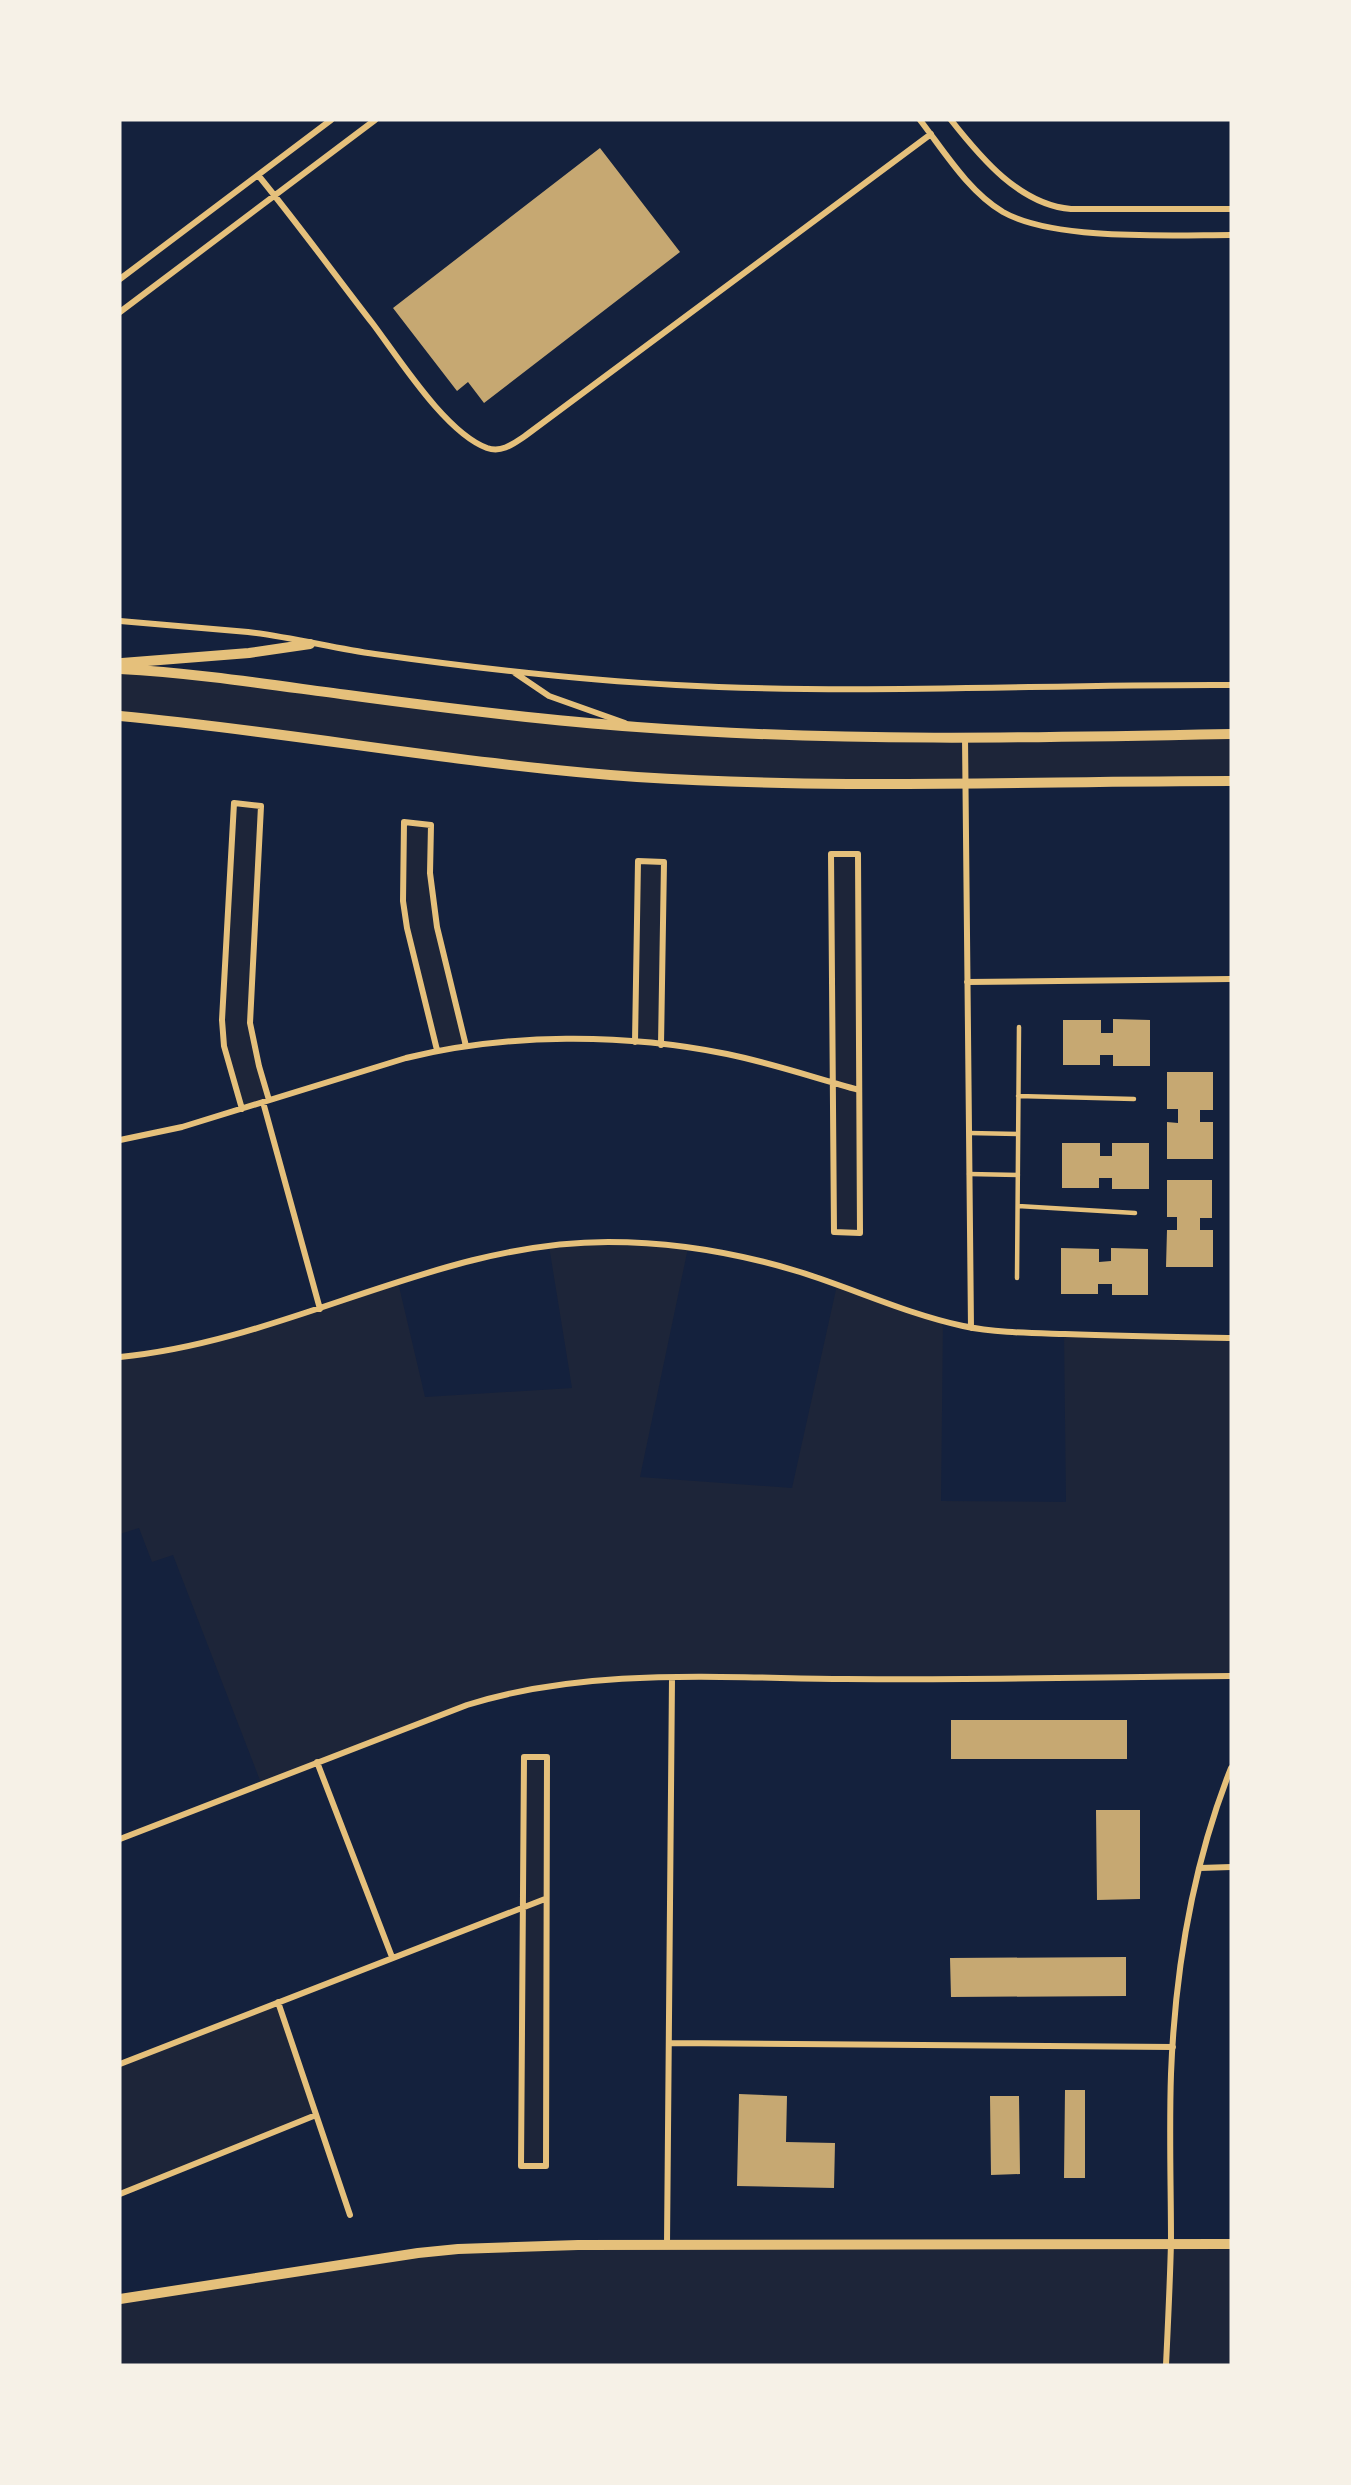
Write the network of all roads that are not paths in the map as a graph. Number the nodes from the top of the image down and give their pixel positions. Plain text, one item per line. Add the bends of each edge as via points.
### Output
1 (331, 120) edge
2 (375, 120) edge
3 (920, 120) edge
4 (951, 120) edge
5 (931, 134) junction
6 (258, 175) junction
7 (275, 196) junction
8 (1231, 209) edge
9 (1231, 235) edge
10 (120, 279) edge
11 (120, 312) edge
12 (120, 621) edge
13 (310, 644) junction
14 (120, 663) edge
15 (120, 669) edge
16 (515, 672) junction
17 (1231, 685) edge
18 (120, 716) edge
19 (639, 727) junction
20 (1231, 734) edge
21 (965, 737) junction
22 (1231, 781) edge
23 (966, 782) junction
24 (1231, 979) edge
25 (968, 982) junction
26 (1019, 1027) dead end
27 (635, 1042) junction
28 (661, 1045) junction
29 (466, 1046) junction
30 (436, 1050) junction
31 (833, 1083) junction
32 (859, 1090) junction
33 (1018, 1096) junction
34 (1134, 1099) dead end
35 (266, 1101) junction
36 (242, 1109) junction
37 (969, 1133) junction
38 (1018, 1134) junction
39 (120, 1140) edge
40 (969, 1174) junction
41 (1018, 1175) junction
42 (1018, 1206) junction
43 (1135, 1213) dead end
44 (1017, 1278) dead end
45 (320, 1309) junction
46 (971, 1328) junction
47 (1231, 1338) edge
48 (120, 1358) edge
49 (1231, 1676) edge
50 (672, 1678) junction
51 (316, 1762) junction
52 (1231, 1768) edge
53 (120, 1839) edge
54 (1231, 1867) edge
55 (1200, 1868) junction
56 (546, 1899) junction
57 (524, 1907) junction
58 (392, 1957) junction
59 (278, 2002) junction
60 (669, 2043) junction
61 (1173, 2046) junction
62 (120, 2064) edge
63 (316, 2115) junction
64 (120, 2194) edge
65 (350, 2215) dead end
66 (667, 2244) junction
67 (1231, 2244) edge
68 (1170, 2245) junction
69 (120, 2299) edge
70 (1166, 2365) edge

1 - 6 street
2 - 7 street
3 - 5 street
4 - 8 street via 1015,186 1057,208
5 - 7 street via 525,436 498,450 469,438 441,412
5 - 9 street via 962,175 1003,212 1036,224 1070,231
6 - 7 street
6 - 10 street
7 - 11 street
12 - 13 street via 251,633
13 - 14 street
13 - 16 street
15 - 19 street via 168,671 468,710
16 - 17 street via 803,691
16 - 19 street via 549,696
18 - 23 street via 576,772 705,781
19 - 21 street via 800,735
20 - 21 street
21 - 23 street
22 - 23 street
23 - 25 street
24 - 25 street
25 - 37 street
26 - 33 lane
27 - 28 street
27 - 28 street via 638,861 664,862
27 - 29 street via 543,1041
28 - 31 street via 727,1054
29 - 30 street
29 - 30 street via 436,927 430,873 431,825 404,822 403,901
30 - 35 street
31 - 32 street
31 - 32 street via 834,1232 860,1233
31 - 32 street via 831,854 858,854
33 - 34 lane
33 - 38 lane
35 - 36 street
35 - 36 street via 250,1023 261,806 234,803 221,1009 224,1046
35 - 45 street
36 - 39 street
37 - 38 lane
37 - 40 street
38 - 41 lane
40 - 41 lane
40 - 46 street
41 - 42 lane
42 - 43 lane
42 - 44 lane
45 - 46 street via 453,1264 495,1254 530,1247 634,1243 755,1260
45 - 48 street via 238,1335
46 - 47 street
49 - 50 street
50 - 51 street via 567,1682 503,1694
50 - 60 street
51 - 53 street
51 - 58 street
52 - 55 street
54 - 55 street
55 - 61 street via 1183,1949
56 - 57 street
56 - 57 street via 547,1757 524,1757
56 - 57 street via 546,2166 521,2166
57 - 58 street
58 - 59 street
59 - 62 street
59 - 63 street
60 - 61 street
60 - 66 street
61 - 68 street
63 - 64 street
63 - 65 street
66 - 68 street
66 - 69 street via 499,2247 418,2253
67 - 68 street
68 - 70 street

